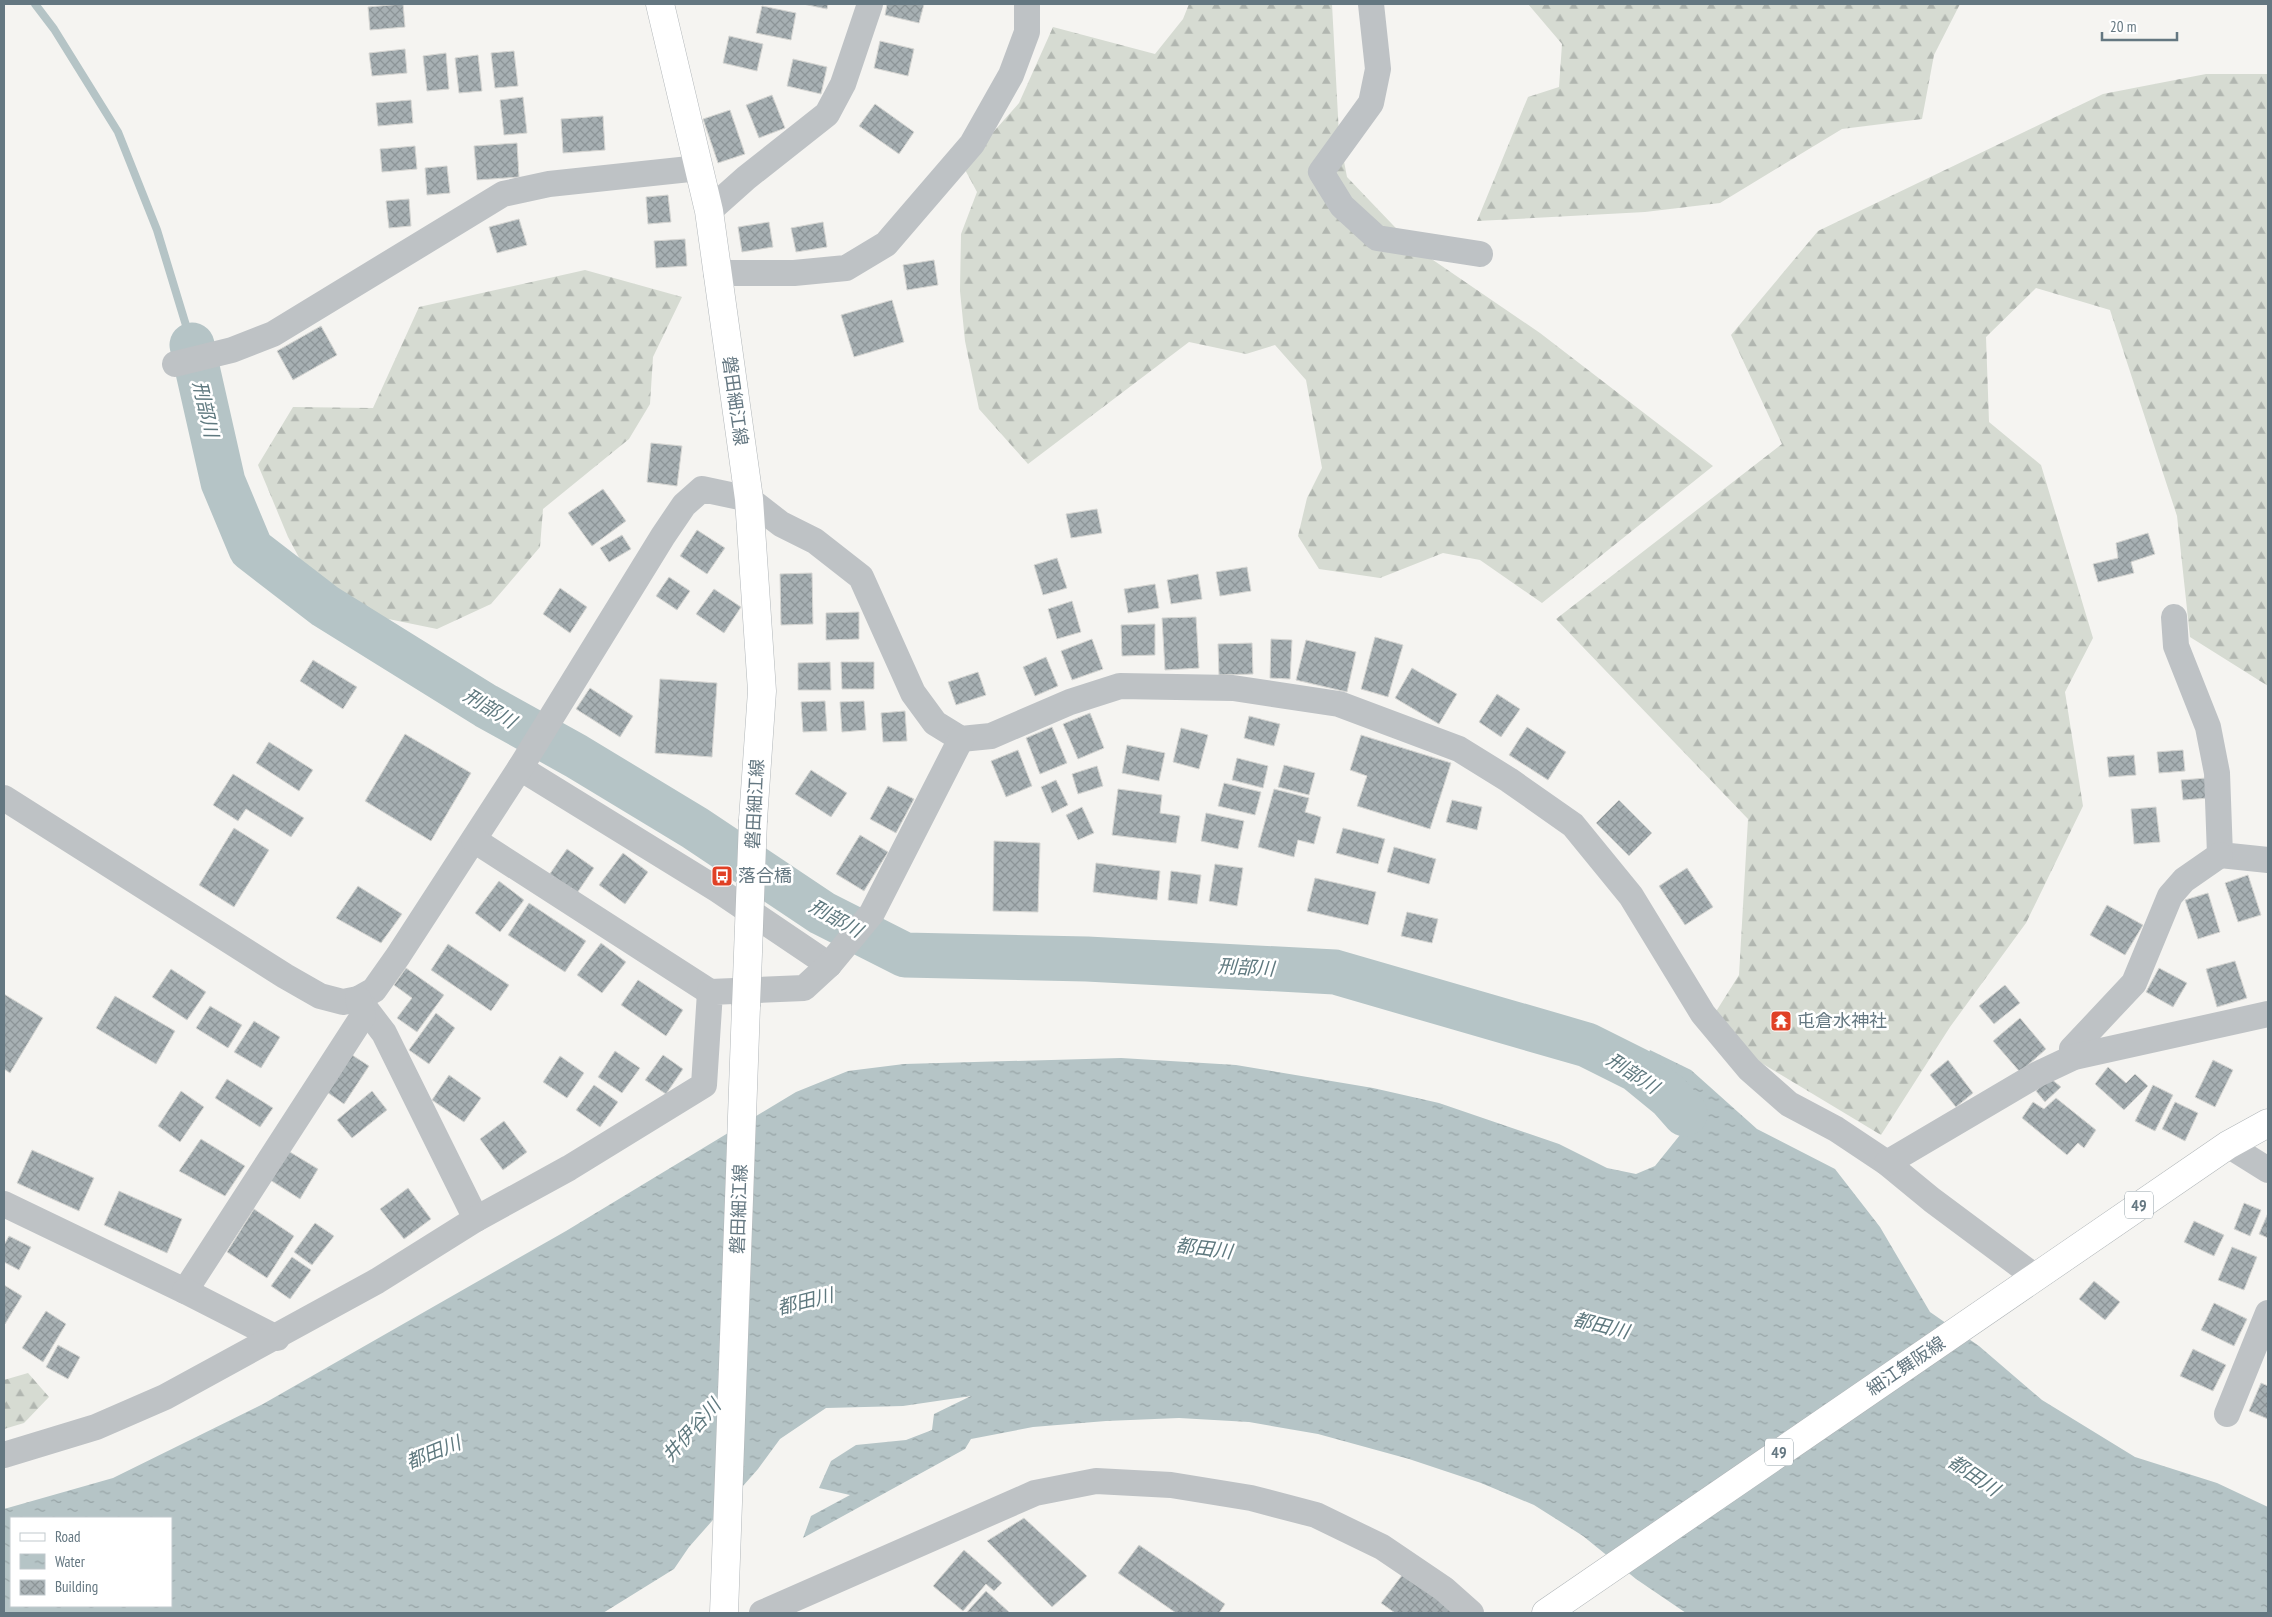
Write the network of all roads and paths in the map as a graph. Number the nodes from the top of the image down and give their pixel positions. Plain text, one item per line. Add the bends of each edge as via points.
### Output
1 (660, 4) edge
2 (870, 4) edge
3 (1027, 4) edge
4 (1371, 4) edge
5 (699, 168) junction
6 (709, 211) junction
7 (1480, 254) dead end
8 (716, 273) junction
9 (175, 364) dead end
10 (749, 499) junction
11 (2174, 617) dead end
12 (961, 739) junction
13 (520, 768) junction
14 (4, 798) edge
15 (474, 840) junction
16 (2220, 856) junction
17 (2268, 860) edge
18 (833, 960) junction
19 (710, 992) junction
20 (358, 999) junction
21 (2268, 1014) edge
22 (2074, 1057) junction
23 (2268, 1123) edge
24 (2228, 1144) junction
25 (1886, 1163) junction
26 (2268, 1170) edge
27 (4, 1204) edge
28 (476, 1219) junction
29 (2024, 1284) junction
30 (185, 1291) junction
31 (2268, 1313) edge
32 (277, 1338) junction
33 (2227, 1414) dead end
34 (4, 1455) edge
35 (724, 1612) edge
36 (762, 1613) edge
37 (1472, 1613) edge
38 (1546, 1613) edge

1 - 5 main road, 磐田細江線
2 - 6 street via 843,84 827,114
3 - 8 street via 1028,32 1018,58 972,144 886,244 846,268 794,273
4 - 7 street via 1378,69 1371,103 1321,172 1342,206 1377,238
5 - 6 main road, 磐田細江線
5 - 9 street via 549,184 503,194 273,334 223,352
6 - 8 main road, 磐田細江線
8 - 10 main road, 磐田細江線
10 - 12 street via 781,524 815,541 861,576 913,693 935,723
10 - 13 street via 702,489 684,505
10 - 35 main road, 磐田細江線, bridge via 762,691 753,820
11 - 16 street via 2176,646 2208,727 2215,764
12 - 18 street via 872,913
12 - 25 street via 991,736 1070,702 1120,686 1233,688 1339,704 1458,749 1573,825 1631,896 1703,1014 1749,1069 1789,1104 1836,1128
13 - 15 street
13 - 18 street
14 - 20 street via 320,996 343,1002
15 - 19 street
15 - 20 street via 374,990
16 - 17 street
16 - 22 street via 2184,880 2170,896 2134,983 2072,1049
18 - 19 street via 804,988
19 - 28 street via 704,1085 569,1168
20 - 28 street via 384,1033
20 - 30 street via 363,1016
21 - 22 street
22 - 25 street via 2038,1074
23 - 24 main road, 細江舞阪線 / 49
24 - 26 street
24 - 29 main road, 細江舞阪線 / 49
25 - 29 street via 1932,1200
27 - 30 street
28 - 32 street via 377,1282
29 - 38 main road, 細江舞阪線 / 49
30 - 32 street
31 - 33 street
32 - 34 street via 156,1401 96,1427
36 - 37 street via 1036,1493 1096,1481 1171,1485 1251,1498 1316,1515 1382,1547 1444,1589

